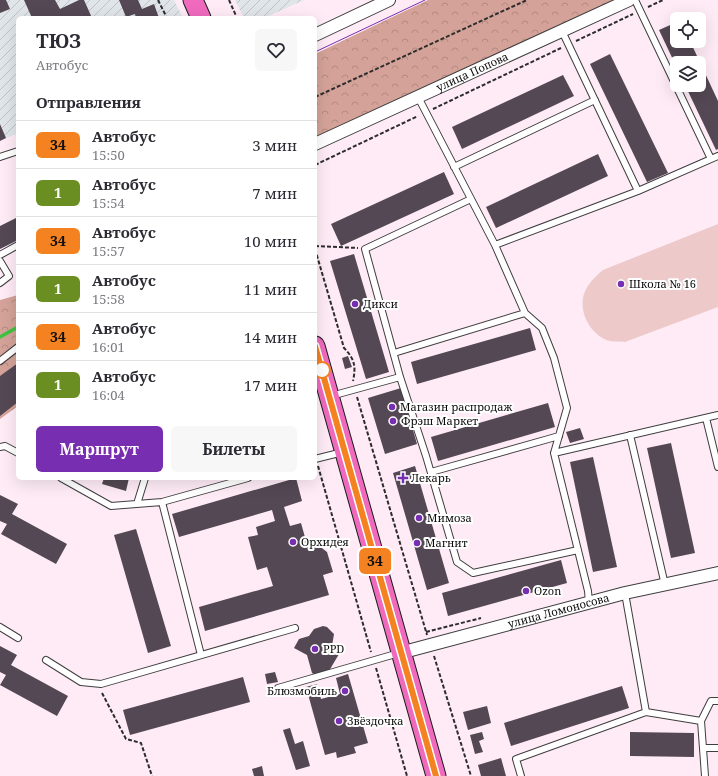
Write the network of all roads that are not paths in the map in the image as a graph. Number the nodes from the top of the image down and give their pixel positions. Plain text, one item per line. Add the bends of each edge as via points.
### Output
1 (193, 0) edge
2 (389, 0) edge
3 (629, 0) edge
4 (634, 0) edge
5 (369, 4) edge
6 (200, 16) edge
7 (562, 31) junction
8 (317, 34) edge
9 (418, 97) junction
10 (595, 100) junction
11 (317, 143) edge
12 (16, 152) edge
13 (718, 156) edge
14 (0, 157) edge
15 (711, 159) junction
16 (454, 167) junction
17 (638, 191) junction
18 (472, 199) junction
19 (495, 245) junction
20 (16, 246) edge
21 (0, 255) edge
22 (0, 261) edge
23 (0, 282) edge
24 (525, 313) junction
25 (16, 349) edge
26 (317, 353) edge
27 (394, 353) junction
28 (0, 361) edge
29 (400, 377) junction
30 (329, 397) junction
31 (718, 415) edge
32 (706, 418) junction
33 (559, 436) junction
34 (630, 436) junction
35 (0, 447) edge
36 (344, 451) junction
37 (16, 452) edge
38 (554, 453) junction
39 (317, 458) edge
40 (718, 467) edge
41 (431, 472) junction
42 (65, 480) edge
43 (144, 480) edge
44 (241, 480) edge
45 (162, 502) junction
46 (137, 504) junction
47 (578, 550) junction
48 (718, 573) edge
49 (665, 585) junction
50 (625, 593) junction
51 (589, 603) junction
52 (0, 627) edge
53 (295, 628) dead end
54 (18, 638) dead end
55 (400, 653) junction
56 (201, 655) junction
57 (46, 660) dead end
58 (278, 688) dead end
59 (718, 701) edge
60 (646, 712) junction
61 (701, 721) junction
62 (703, 748) junction
63 (718, 748) edge
64 (434, 775) edge
65 (521, 776) edge
66 (705, 776) edge

1 - 6 main road
2 - 5 street
3 - 7 street, улица Попова
4 - 15 lane
5 - 8 street
7 - 9 street, улица Попова
7 - 10 lane
9 - 11 street, улица Попова
9 - 16 lane
10 - 16 lane
10 - 17 lane
12 - 14 lane
13 - 15 lane
15 - 17 lane
16 - 18 lane
17 - 19 lane
18 - 19 lane
18 - 27 lane via 365,249
19 - 24 lane
20 - 21 lane
22 - 23 lane via 10,276
24 - 27 lane
24 - 33 lane via 542,328 554,358 567,408
25 - 28 lane
26 - 30 main road
27 - 29 lane
29 - 30 lane
29 - 41 lane
30 - 36 main road
31 - 32 lane
32 - 34 lane
32 - 40 lane
33 - 38 lane
33 - 41 lane
34 - 38 lane
34 - 49 lane
35 - 37 lane via 5,446
36 - 39 lane
36 - 55 main road
38 - 47 lane
41 - 47 lane via 457,562 473,573
42 - 46 lane via 111,506
43 - 46 lane
44 - 45 lane
45 - 46 lane
45 - 56 lane
47 - 51 lane
48 - 49 street, улица Ломоносова
49 - 50 street, улица Ломоносова
50 - 51 street, улица Ломоносова
50 - 60 lane
51 - 55 street, улица Ломоносова
52 - 54 lane
53 - 56 lane
55 - 58 lane
55 - 64 main road
56 - 57 lane via 101,684 81,682
59 - 61 lane via 711,701
60 - 61 lane
60 - 65 lane via 516,758
61 - 62 lane
62 - 63 lane
62 - 66 lane

